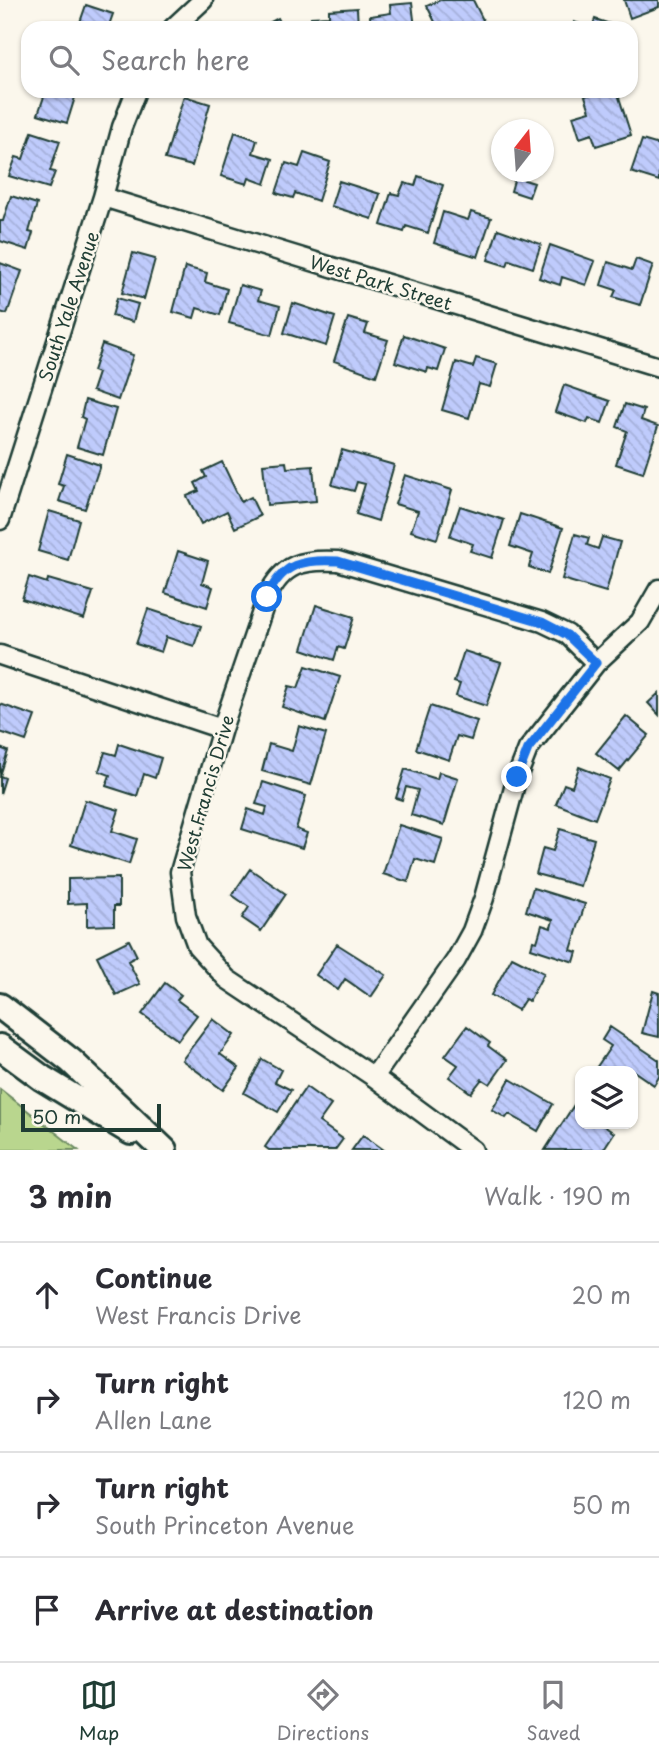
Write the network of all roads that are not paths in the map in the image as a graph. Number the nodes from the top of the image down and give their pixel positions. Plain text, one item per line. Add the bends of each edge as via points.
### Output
1 (200, 1) edge
2 (180, 21) edge
3 (132, 98) edge
4 (103, 197) junction
5 (659, 367) edge
6 (0, 520) edge
7 (659, 589) edge
8 (0, 655) edge
9 (596, 663) junction
10 (222, 729) junction
11 (0, 1006) edge
12 (0, 1047) edge
13 (374, 1077) junction
14 (163, 1150) edge
15 (473, 1150) edge

1 - 2 street
3 - 4 street, South Yale Avenue
4 - 5 street, West Park Street
4 - 6 street, South Yale Avenue
7 - 9 street via 640,622
8 - 10 street
9 - 10 street, West Francis Drive via 567,635 542,622 338,561 316,560 275,578
9 - 13 street via 528,749 472,931
10 - 13 street, West Francis Drive via 180,872 186,916 197,946 227,979
11 - 14 main road via 71,1061
12 - 14 main road via 42,1078
13 - 15 street, West Francis Drive

